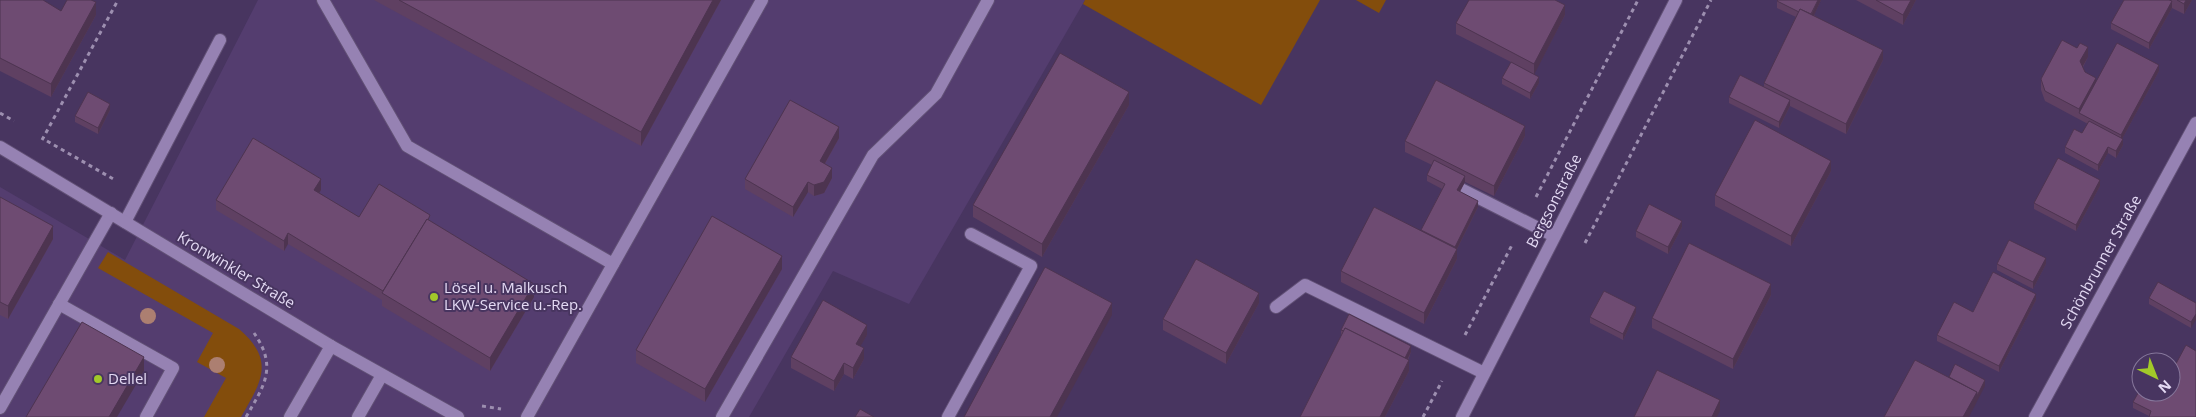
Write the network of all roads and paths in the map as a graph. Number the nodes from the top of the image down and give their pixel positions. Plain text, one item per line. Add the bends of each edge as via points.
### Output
1 (118, 0) edge
2 (324, 0) edge
3 (762, 0) edge
4 (988, 0) edge
5 (1676, 0) edge
6 (1711, 0) edge
7 (220, 40) dead end
8 (2196, 123) edge
9 (0, 147) edge
10 (29, 164) junction
11 (1461, 189) edge
12 (110, 213) junction
13 (124, 222) junction
14 (972, 234) dead end
15 (1554, 236) junction
16 (1581, 250) dead end
17 (614, 264) junction
18 (59, 304) junction
19 (1276, 308) dead end
20 (249, 330) dead end
21 (331, 346) junction
22 (1484, 374) junction
23 (382, 375) junction
24 (0, 408) edge
25 (146, 417) edge
26 (246, 417) edge
27 (290, 417) edge
28 (358, 417) edge
29 (458, 417) edge
30 (527, 417) edge
31 (722, 417) edge
32 (948, 417) edge
33 (1462, 417) edge
34 (2035, 417) edge

1 - 10 path
2 - 17 street via 407,146
3 - 17 street
4 - 31 street via 936,94 873,155
5 - 15 street, Bergsonstraße
6 - 16 path
7 - 13 street
8 - 34 street, Schönbrunner Straße
9 - 10 street, Kronwinkler Straße
10 - 12 street, Kronwinkler Straße
11 - 15 street
12 - 13 street, Kronwinkler Straße
12 - 18 street
13 - 21 street, Kronwinkler Straße
14 - 32 street via 1031,266
15 - 22 street, Bergsonstraße
17 - 30 street
18 - 24 street
18 - 25 street via 174,368
19 - 22 street via 1305,284
20 - 26 path via 261,344 267,371 264,386
21 - 23 street, Kronwinkler Straße
21 - 27 street
22 - 33 street, Bergsonstraße
23 - 28 street
23 - 29 street, Kronwinkler Straße

